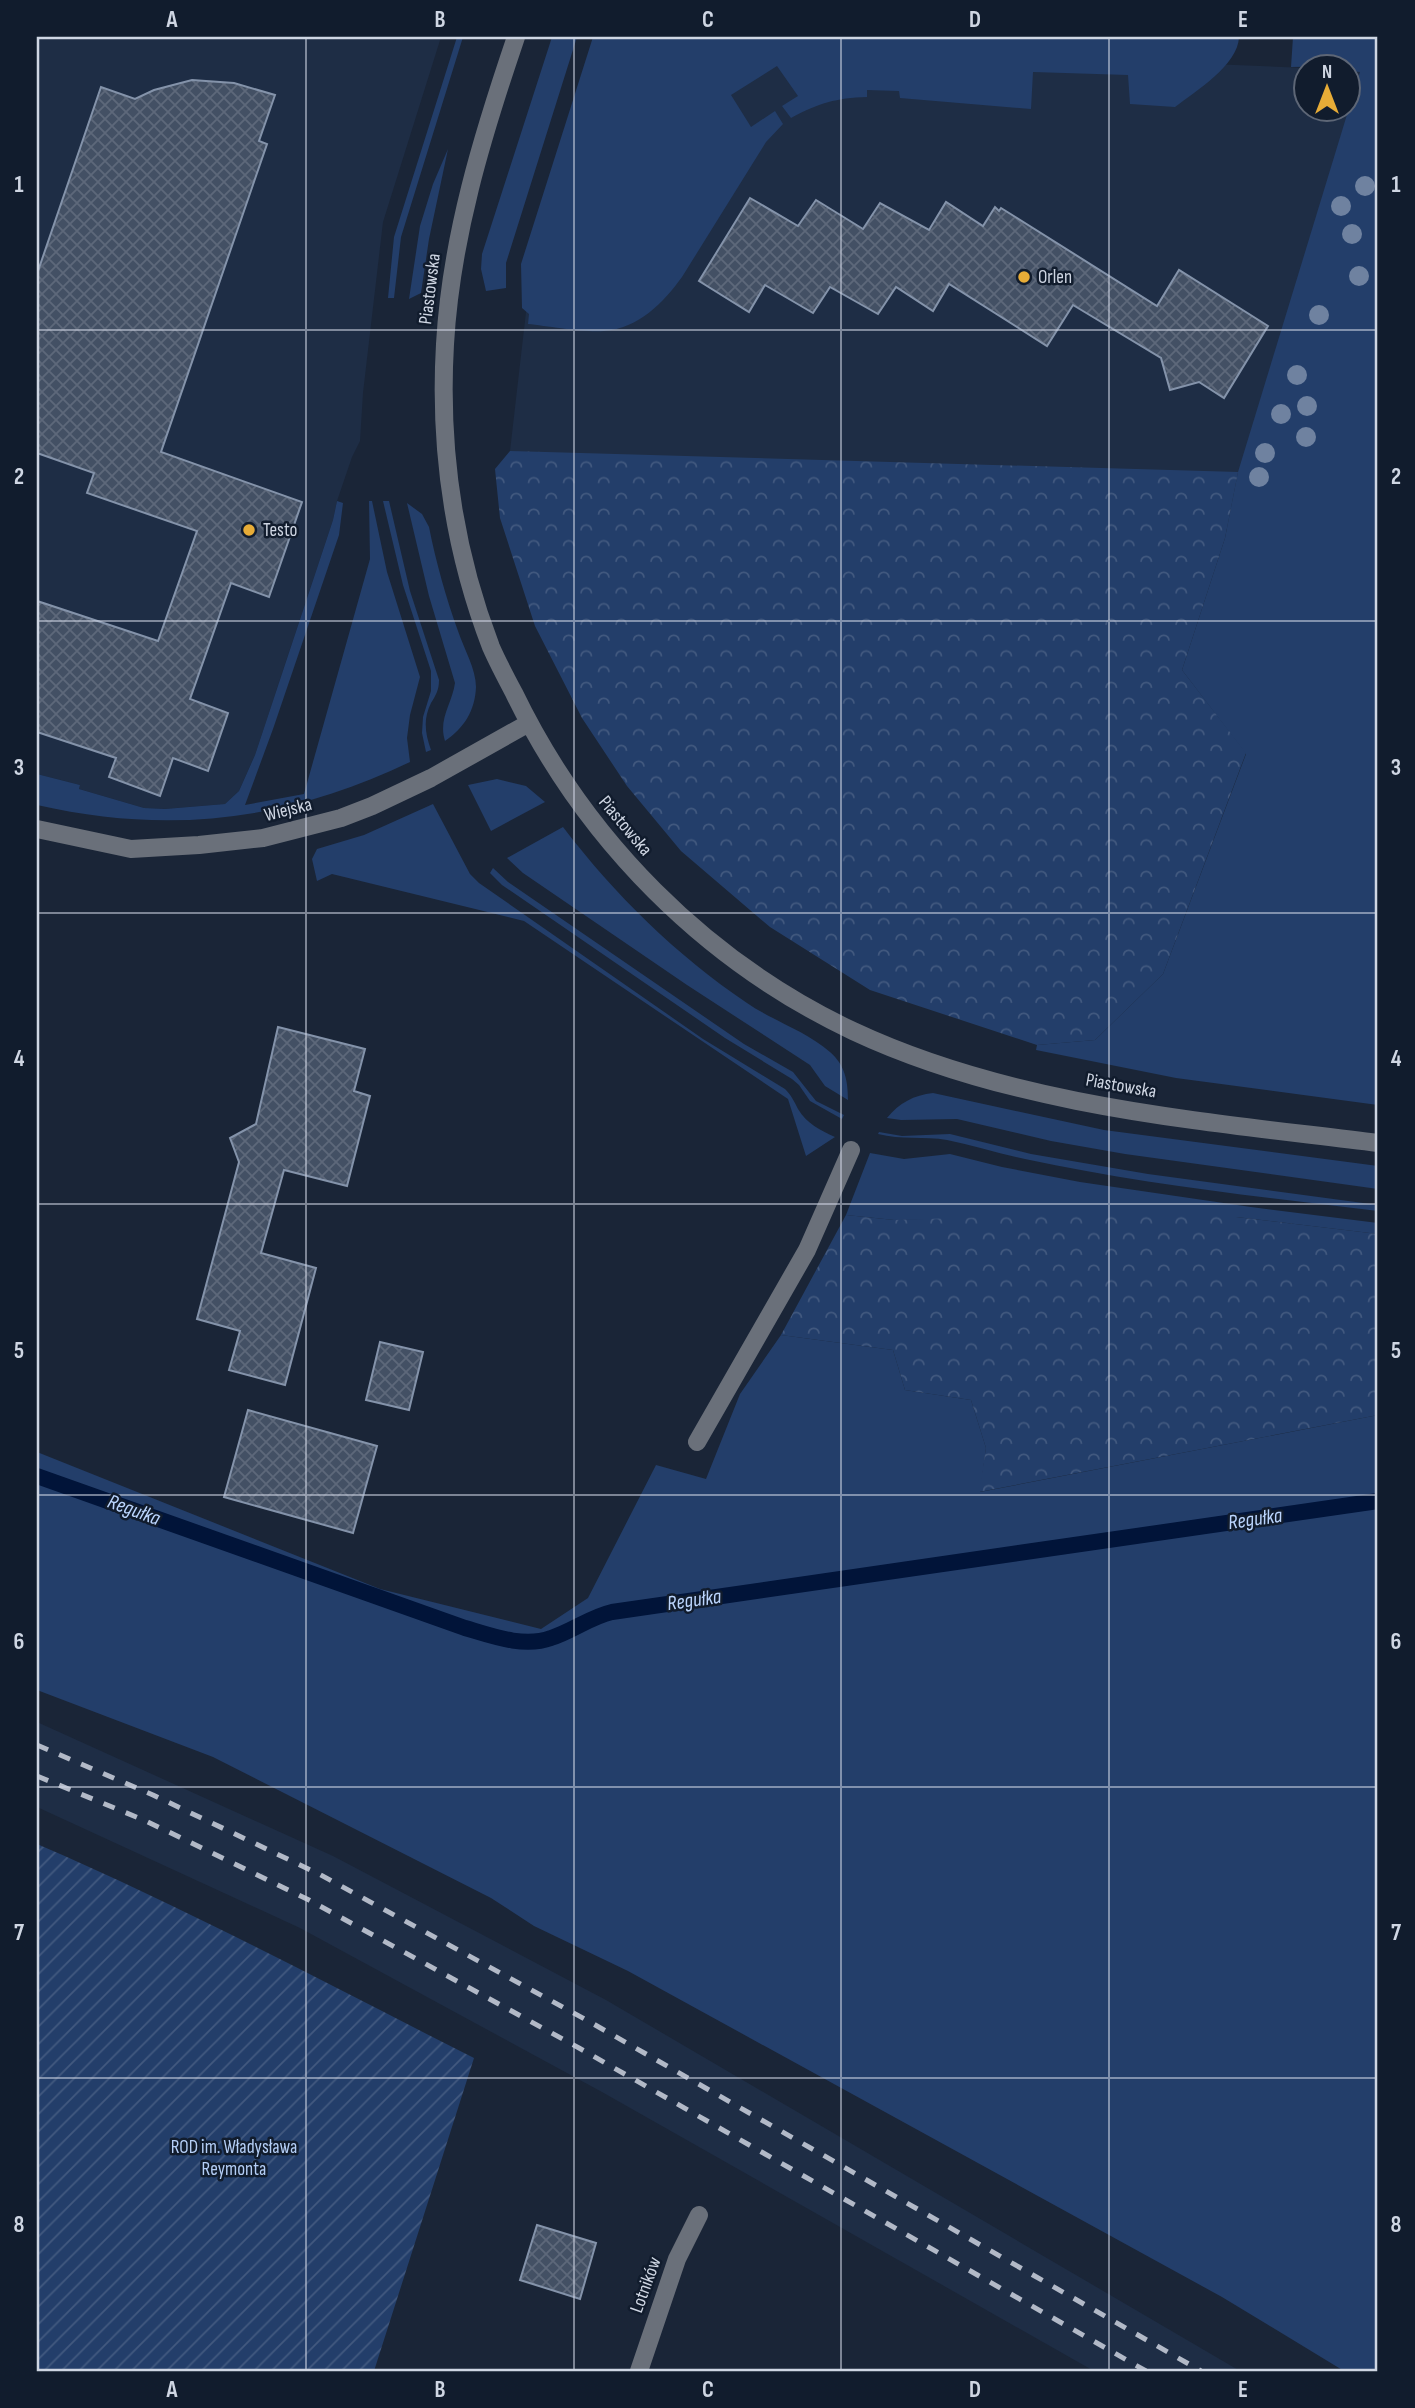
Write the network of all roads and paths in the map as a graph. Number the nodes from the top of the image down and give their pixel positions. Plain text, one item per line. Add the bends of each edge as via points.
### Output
1 (516, 37) edge
2 (528, 723) junction
3 (37, 829) edge
4 (1378, 1143) edge
5 (850, 1150) dead end
6 (697, 1442) dead end
7 (699, 2215) dead end
8 (639, 2371) edge

1 - 2 street, Piastowska via 457,240 445,340 444,430 456,521 476,601 492,648
2 - 3 street, Wiejska via 372,806 263,838 131,849
2 - 4 street, Piastowska via 601,833 650,888 707,939 783,995 855,1032 957,1070 1051,1095 1167,1116
5 - 6 street via 807,1250
7 - 8 street, Lotników via 677,2259

